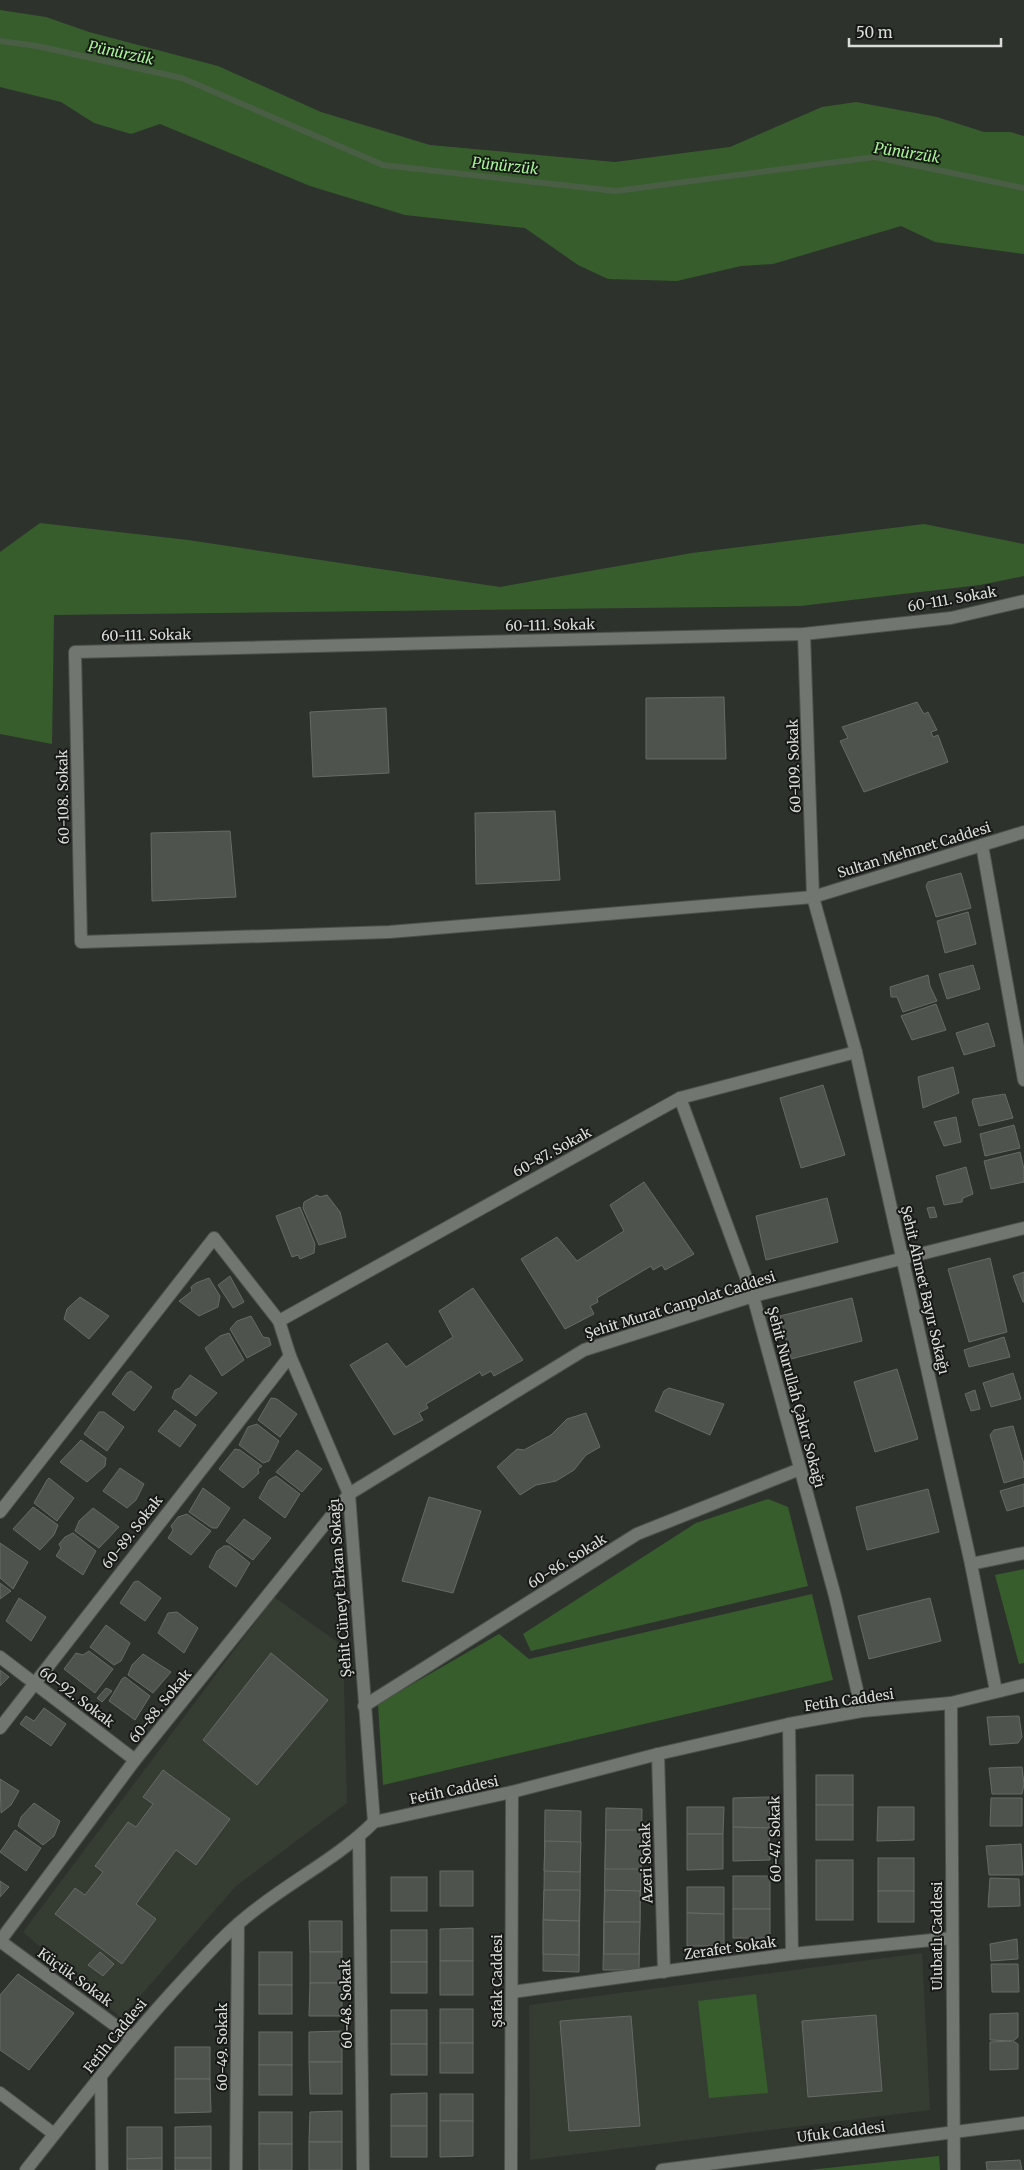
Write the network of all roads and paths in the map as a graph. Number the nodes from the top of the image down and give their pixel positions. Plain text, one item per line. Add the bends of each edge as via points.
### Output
1 (1024, 601) edge
2 (804, 634) junction
3 (75, 652) joint
4 (1024, 832) edge
5 (982, 845) junction
6 (813, 898) junction
7 (81, 942) joint
8 (856, 1052) junction
9 (1024, 1080) edge
10 (680, 1098) junction
11 (1024, 1228) edge
12 (903, 1258) junction
13 (753, 1296) junction
14 (279, 1321) junction
15 (290, 1356) junction
16 (800, 1469) junction
17 (349, 1494) junction
18 (0, 1512) edge
19 (1024, 1553) edge
20 (970, 1564) junction
21 (0, 1657) edge
22 (33, 1683) junction
23 (1024, 1685) edge
24 (996, 1691) junction
25 (951, 1703) junction
26 (364, 1706) junction
27 (862, 1711) junction
28 (789, 1724) junction
29 (0, 1728) edge
30 (658, 1754) junction
31 (135, 1760) junction
32 (512, 1792) junction
33 (374, 1822) junction
34 (359, 1837) junction
35 (238, 1924) junction
36 (952, 1938) junction
37 (0, 1941) edge
38 (792, 1954) junction
39 (664, 1972) junction
40 (512, 1992) junction
41 (131, 2037) junction
42 (100, 2077) junction
43 (0, 2093) edge
44 (1024, 2123) edge
45 (954, 2133) junction
46 (54, 2134) junction
47 (26, 2170) edge
48 (102, 2170) edge
49 (236, 2170) edge
50 (363, 2170) edge
51 (511, 2170) edge
52 (662, 2170) edge
53 (954, 2170) edge

1 - 2 street, 60-111. Sokak via 951,618
2 - 3 street, 60-111. Sokak
2 - 6 street, 60-109. Sokak
3 - 7 street, 60-108. Sokak
4 - 5 street, Sultan Mehmet Caddesi
5 - 6 street, Sultan Mehmet Caddesi
5 - 9 street
6 - 7 street, Sultan Mehmet Caddesi via 389,932
6 - 8 street, Şehit Ahmet Bayır Sokağı
8 - 10 street, 60-87. Sokak
8 - 12 street, Şehit Ahmet Bayır Sokağı
10 - 13 street, Şehit Nurullah Çakır Sokağı
10 - 14 street, 60-87. Sokak
11 - 12 street, Şehit Murat Canpolat Caddesi
12 - 13 street, Şehit Murat Canpolat Caddesi
12 - 20 street, Şehit Ahmet Bayır Sokağı
13 - 16 street, Şehit Nurullah Çakır Sokağı
13 - 17 street, Şehit Murat Canpolat Caddesi via 584,1350
14 - 15 street, Şehit Cüneyt Erkan Sokağı
14 - 18 street, Şehit Cüneyt Erkan Sokağı via 214,1238
15 - 17 street, Şehit Cüneyt Erkan Sokağı
15 - 22 street, 60-89. Sokak
16 - 26 street, 60-86. Sokak via 637,1534
16 - 27 street, Şehit Nurullah Çakır Sokağı
17 - 26 street, Şehit Cüneyt Erkan Sokağı
17 - 31 street, 60-88. Sokak
19 - 20 street
20 - 24 street, Şehit Ahmet Bayır Sokağı
21 - 22 street, 60-92. Sokak
22 - 29 street, 60-89. Sokak
22 - 31 street, 60-92. Sokak
23 - 24 street, Fetih Caddesi
24 - 25 street, Fetih Caddesi
25 - 27 street, Fetih Caddesi
25 - 36 street, Ulubatlı Caddesi
26 - 33 street, Şehit Cüneyt Erkan Sokağı
27 - 28 street, Fetih Caddesi
28 - 30 street, Fetih Caddesi
28 - 38 street, 60-47. Sokak
30 - 32 street, Fetih Caddesi
30 - 39 street, Azeri Sokak
31 - 37 street, 60-88. Sokak
32 - 33 street, Fetih Caddesi
32 - 40 street, Şafak Caddesi
33 - 34 street, Fetih Caddesi
34 - 35 street, Fetih Caddesi
34 - 50 street, 60-48. Sokak
35 - 41 street, Fetih Caddesi
35 - 49 street, 60-49. Sokak
36 - 38 street, Zerafet Sokak
36 - 45 street, Ulubatlı Caddesi
37 - 41 street, Küçük Sokak
38 - 39 street, Zerafet Sokak
39 - 40 street, Zerafet Sokak
40 - 51 street, Şafak Caddesi
41 - 42 street, Fetih Caddesi
42 - 46 street, Fetih Caddesi
42 - 48 street
43 - 46 street
44 - 45 street, Ufuk Caddesi
45 - 52 street, Ufuk Caddesi
45 - 53 street, Ulubatlı Caddesi
46 - 47 street, Fetih Caddesi

